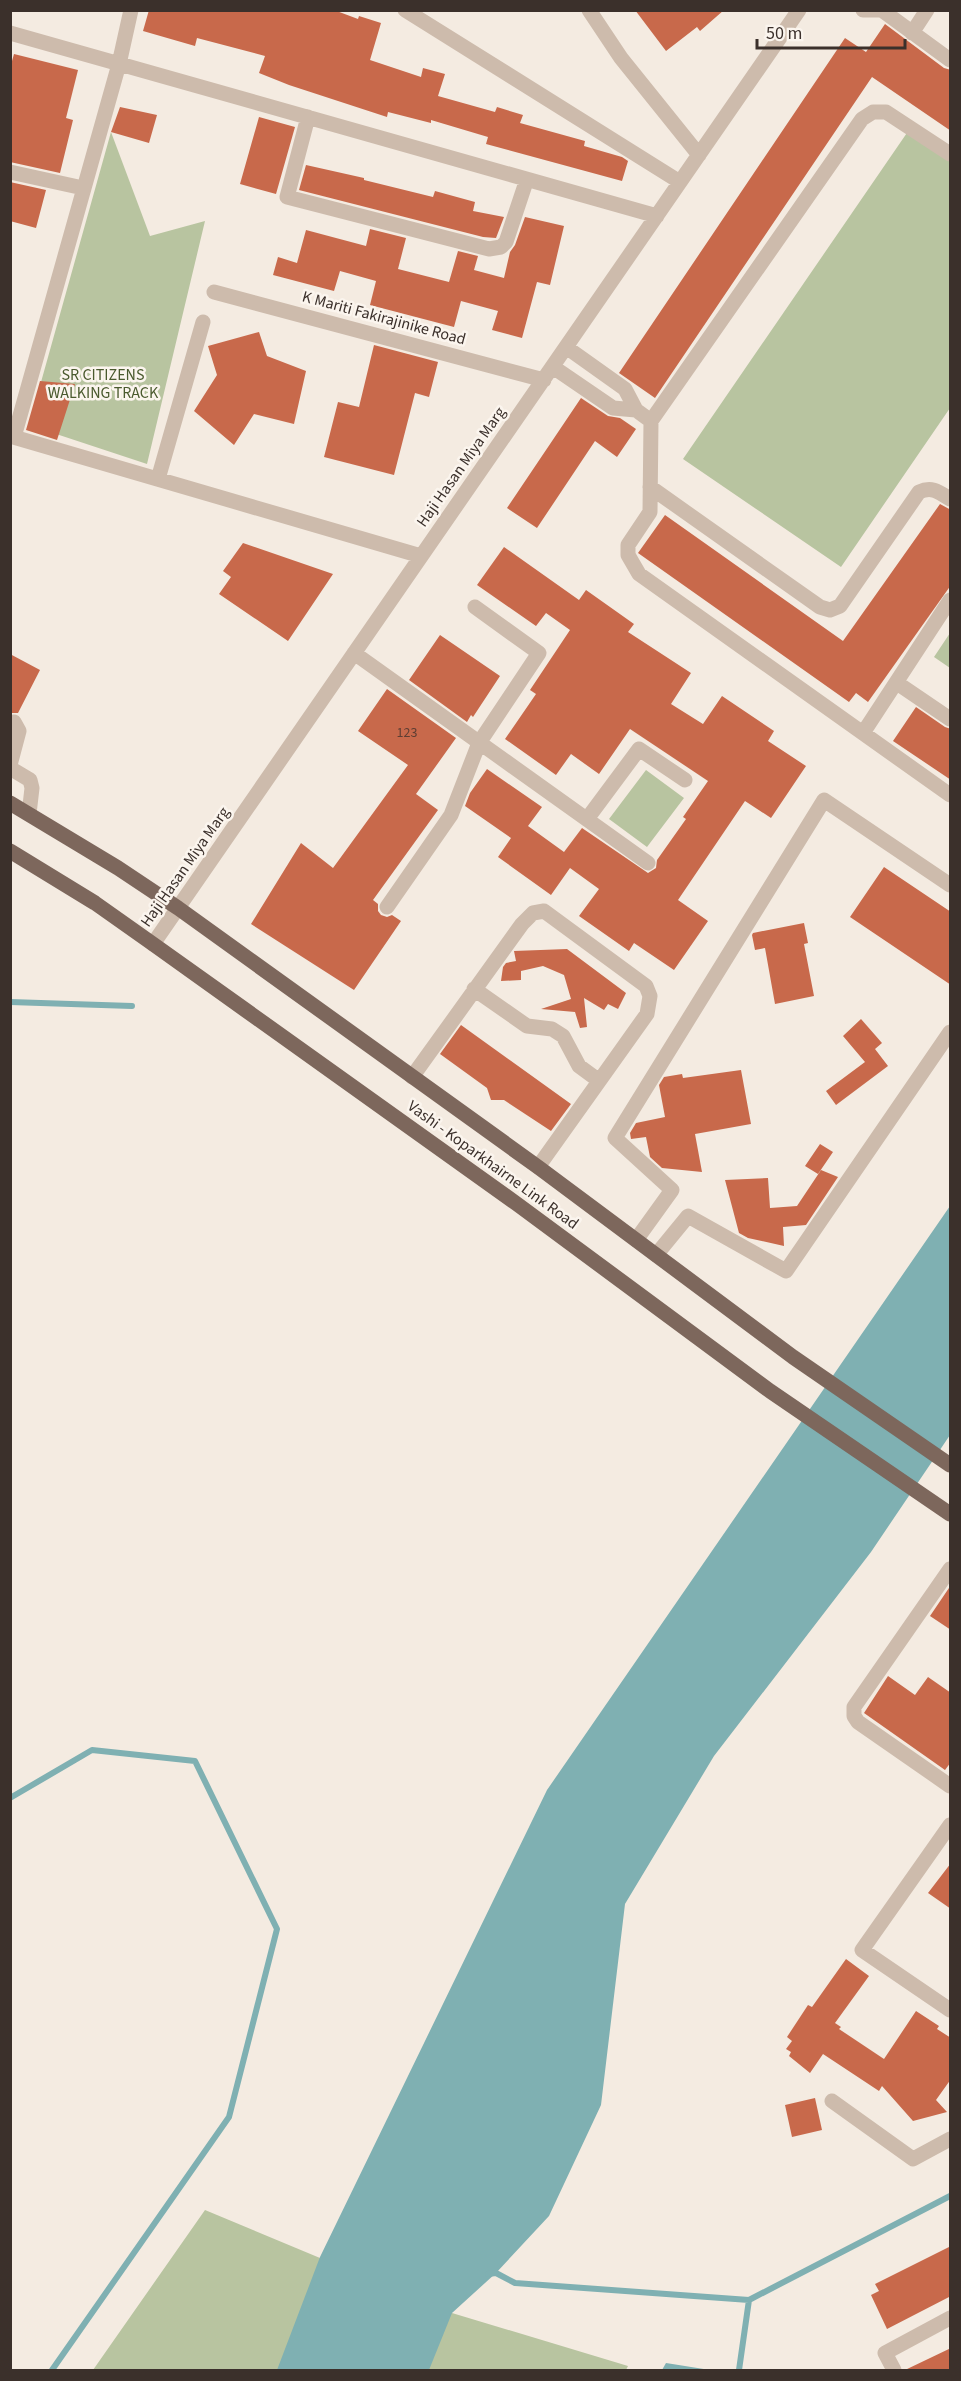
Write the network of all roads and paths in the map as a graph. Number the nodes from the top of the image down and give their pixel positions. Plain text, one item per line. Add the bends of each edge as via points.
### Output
1 (131, 10) edge
2 (405, 10) edge
3 (589, 10) edge
4 (799, 10) edge
5 (863, 10) edge
6 (927, 10) edge
7 (883, 11) edge
8 (10, 33) edge
9 (912, 33) junction
10 (951, 60) edge
11 (119, 64) junction
12 (308, 117) junction
13 (951, 154) edge
14 (699, 155) junction
15 (10, 172) edge
16 (526, 179) junction
17 (680, 182) junction
18 (83, 188) junction
19 (657, 216) junction
20 (214, 292) dead end
21 (203, 322) dead end
22 (566, 347) junction
23 (553, 366) junction
24 (544, 380) junction
25 (636, 410) junction
26 (651, 421) junction
27 (12, 436) edge
28 (158, 479) junction
29 (650, 487) junction
30 (951, 499) edge
31 (421, 556) junction
32 (951, 600) edge
33 (475, 607) dead end
34 (354, 653) junction
35 (897, 683) junction
36 (951, 719) edge
37 (14, 722) dead end
38 (862, 733) junction
39 (479, 743) junction
40 (10, 766) edge
41 (685, 780) dead end
42 (951, 795) edge
43 (10, 803) edge
44 (29, 814) junction
45 (587, 819) junction
46 (10, 851) edge
47 (648, 863) dead end
48 (951, 885) edge
49 (387, 907) dead end
50 (178, 908) junction
51 (153, 944) junction
52 (474, 989) junction
53 (951, 1032) edge
54 (412, 1077) junction
55 (598, 1080) junction
56 (538, 1167) junction
57 (636, 1240) junction
58 (656, 1255) junction
59 (951, 1465) edge
60 (951, 1514) edge
61 (951, 1569) edge
62 (949, 1782) edge
63 (951, 1825) edge
64 (951, 2010) edge
65 (832, 2100) dead end
66 (951, 2139) edge
67 (951, 2318) edge
68 (894, 2370) edge

1 - 11 street
2 - 17 street
3 - 14 street via 621,58
4 - 14 street, Haji Hasan Miya Marg
5 - 7 street
6 - 9 street
7 - 9 street
8 - 11 street
9 - 10 street
11 - 12 street
11 - 18 street
12 - 16 street
12 - 16 street via 286,197 489,249 506,242
13 - 26 street via 886,112 873,112 862,119
14 - 17 street, Haji Hasan Miya Marg
15 - 18 street
16 - 19 street
17 - 19 street, Haji Hasan Miya Marg
18 - 27 street
19 - 22 street, Haji Hasan Miya Marg
20 - 24 street, K Mariti Fakirajinike Road
21 - 28 street
22 - 23 street, Haji Hasan Miya Marg
22 - 25 street via 625,388
23 - 24 street, Haji Hasan Miya Marg
23 - 25 street via 613,408
24 - 31 street, Haji Hasan Miya Marg
25 - 26 street
26 - 29 street
27 - 28 street
28 - 31 street
29 - 30 street via 820,607 830,610 840,606 920,492 936,489
29 - 38 street via 650,512 628,544 628,555 639,574
31 - 34 street, Haji Hasan Miya Marg
32 - 35 street
33 - 39 street via 539,653
34 - 39 street
34 - 50 street, Haji Hasan Miya Marg
35 - 36 street
35 - 38 street
37 - 40 street via 20,731
38 - 42 street
39 - 45 street
39 - 49 street via 451,815
40 - 44 street via 30,780
41 - 45 street via 639,749
43 - 44 main road, Vashi - Koparkhairne Link Road
44 - 50 main road, Vashi - Koparkhairne Link Road
45 - 47 street
46 - 51 main road, Vashi - Koparkhairne Link Road
48 - 57 street via 824,800 615,1138 672,1191
50 - 51 street, Haji Hasan Miya Marg
50 - 54 main road, Vashi - Koparkhairne Link Road
51 - 60 main road, Vashi - Koparkhairne Link Road via 791,1405
52 - 54 street
52 - 55 street via 527,1026 552,1029 563,1036 579,1066
52 - 55 street via 522,924 533,913 543,911 646,986 650,996 648,1014
53 - 58 street via 786,1270 688,1216
54 - 56 main road, Vashi - Koparkhairne Link Road
55 - 56 street
56 - 57 main road, Vashi - Koparkhairne Link Road
57 - 58 main road, Vashi - Koparkhairne Link Road
58 - 59 main road, Vashi - Koparkhairne Link Road
61 - 62 street via 854,1707 858,1722
63 - 64 street via 862,1950
65 - 66 street via 914,2159
67 - 68 street via 885,2353

